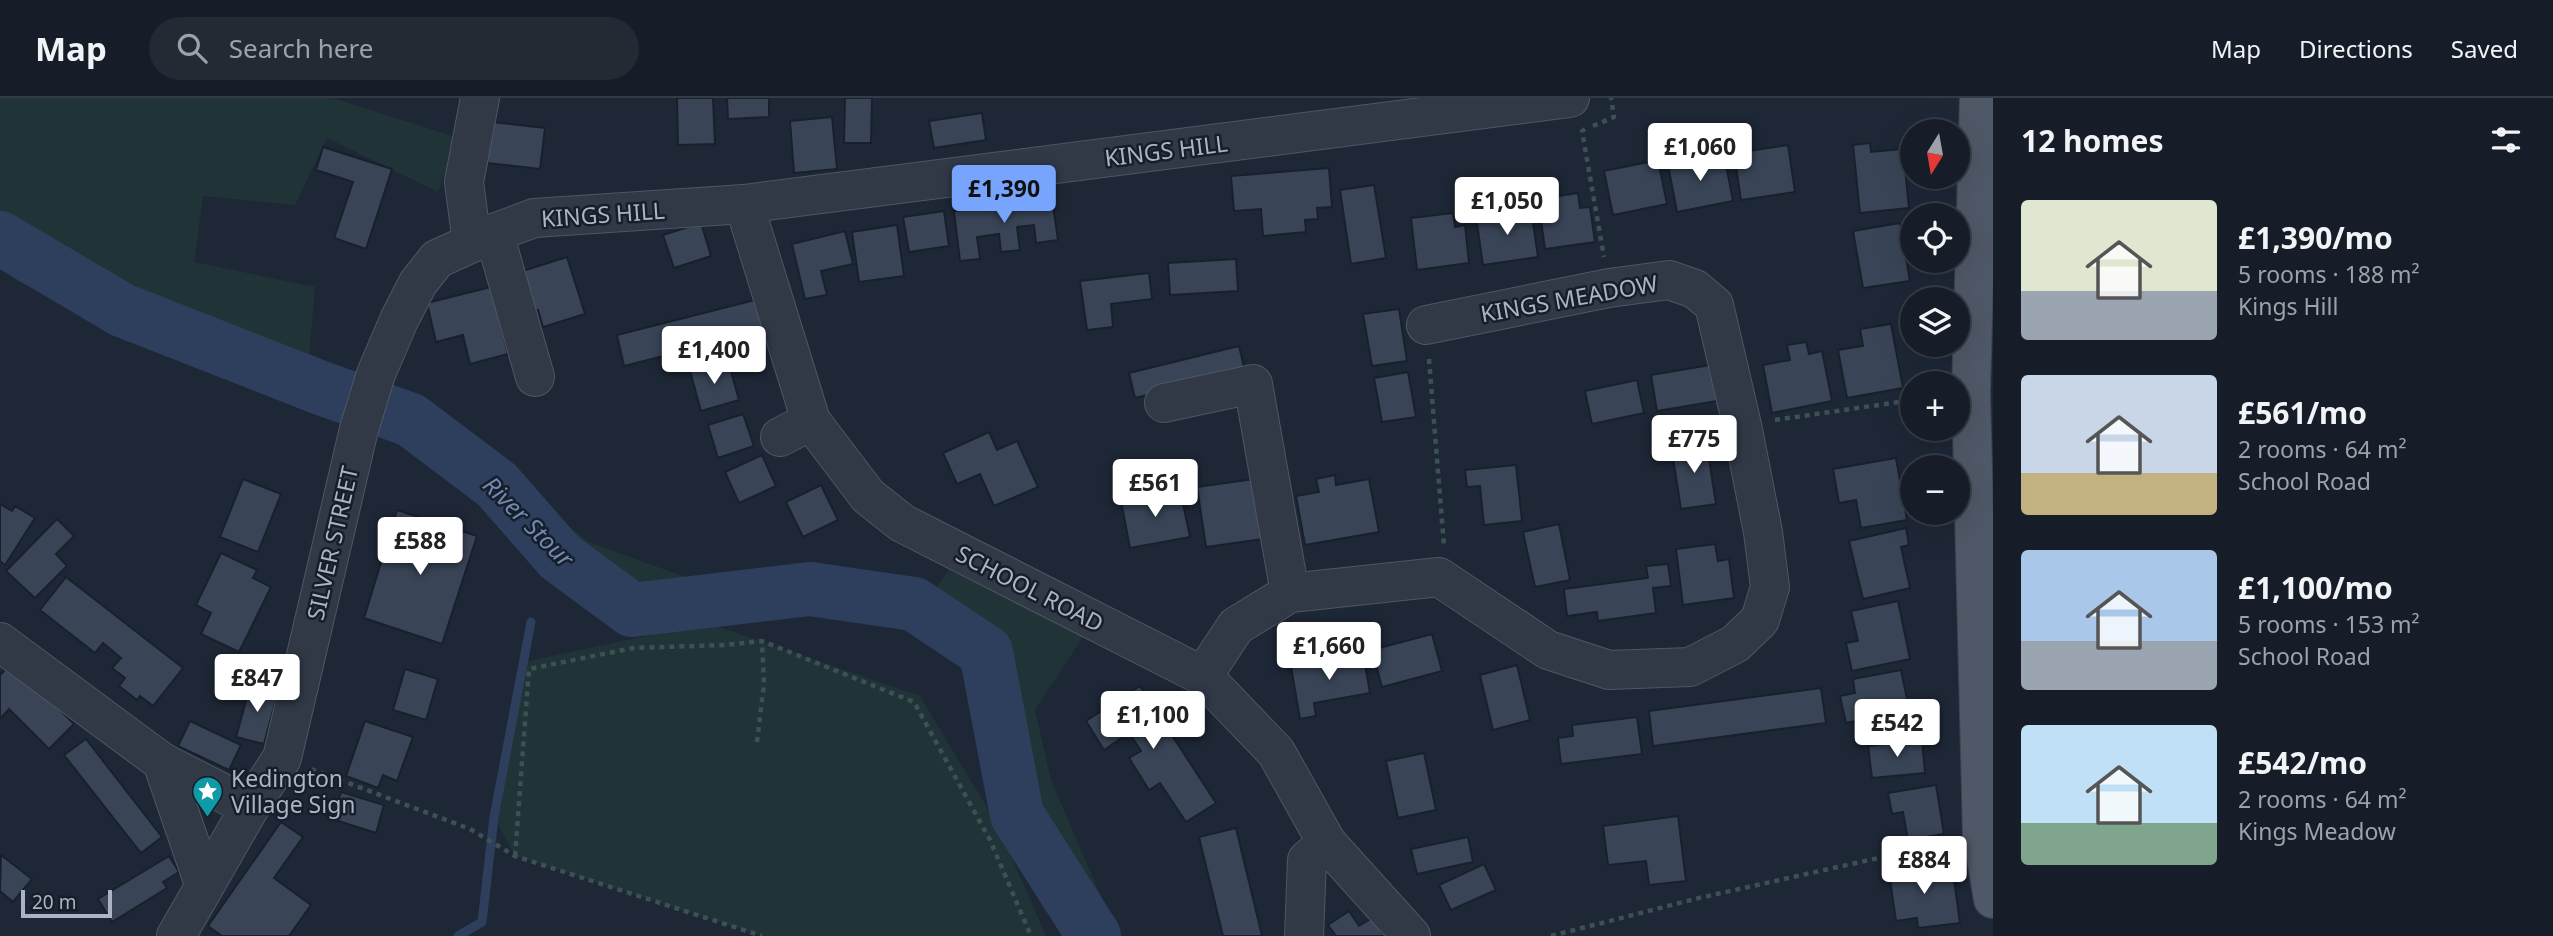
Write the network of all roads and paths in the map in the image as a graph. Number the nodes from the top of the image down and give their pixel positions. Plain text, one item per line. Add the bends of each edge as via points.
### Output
1 (480, 98) edge
2 (1570, 98) edge
3 (1611, 98) edge
4 (1979, 98) edge
5 (744, 204) junction
6 (483, 238) junction
7 (1609, 288) junction
8 (1426, 325) joint
9 (535, 377) dead end
10 (1164, 402) dead end
11 (1900, 402) edge
12 (1742, 425) junction
13 (1439, 577) junction
14 (1290, 593) junction
15 (762, 641) junction
16 (0, 642) edge
17 (1202, 676) junction
18 (757, 742) dead end
19 (282, 758) junction
20 (162, 762) junction
21 (250, 807) junction
22 (1982, 835) junction
23 (1328, 843) junction
24 (515, 856) junction
25 (204, 884) junction
26 (1993, 899) edge
27 (176, 936) edge
28 (762, 936) edge
29 (1031, 936) edge
30 (1304, 936) edge
31 (1411, 936) edge
32 (1551, 936) edge

1 - 6 street via 464,182
2 - 5 street, KINGS HILL
3 - 7 path via 1614,117 1582,131
4 - 22 main road via 1971,392
5 - 6 street, KINGS HILL via 534,218
5 - 17 street, SCHOOL ROAD via 796,429 902,523
6 - 9 street
6 - 19 street, SILVER STREET via 437,259 418,283 376,374
7 - 8 street, KINGS MEADOW
7 - 12 street, KINGS MEADOW via 1669,280 1695,289 1714,305
8 - 13 path via 1446,559
10 - 14 street via 1254,384
11 - 12 path
12 - 13 street, KINGS MEADOW via 1770,587 1760,620 1735,643 1690,667 1609,670 1548,650
13 - 14 street
14 - 17 street via 1236,626
15 - 18 path via 764,684
15 - 24 path via 633,648 529,669
15 - 29 path via 914,702 989,840
16 - 20 street
17 - 23 street, SCHOOL ROAD via 1276,752
19 - 21 street, SILVER STREET
19 - 24 path via 470,829
20 - 21 street
20 - 25 street
21 - 25 street, SILVER STREET
22 - 26 main road
22 - 32 path
23 - 30 street via 1307,860
23 - 31 street, SCHOOL ROAD
24 - 28 path
25 - 27 street, SILVER STREET

